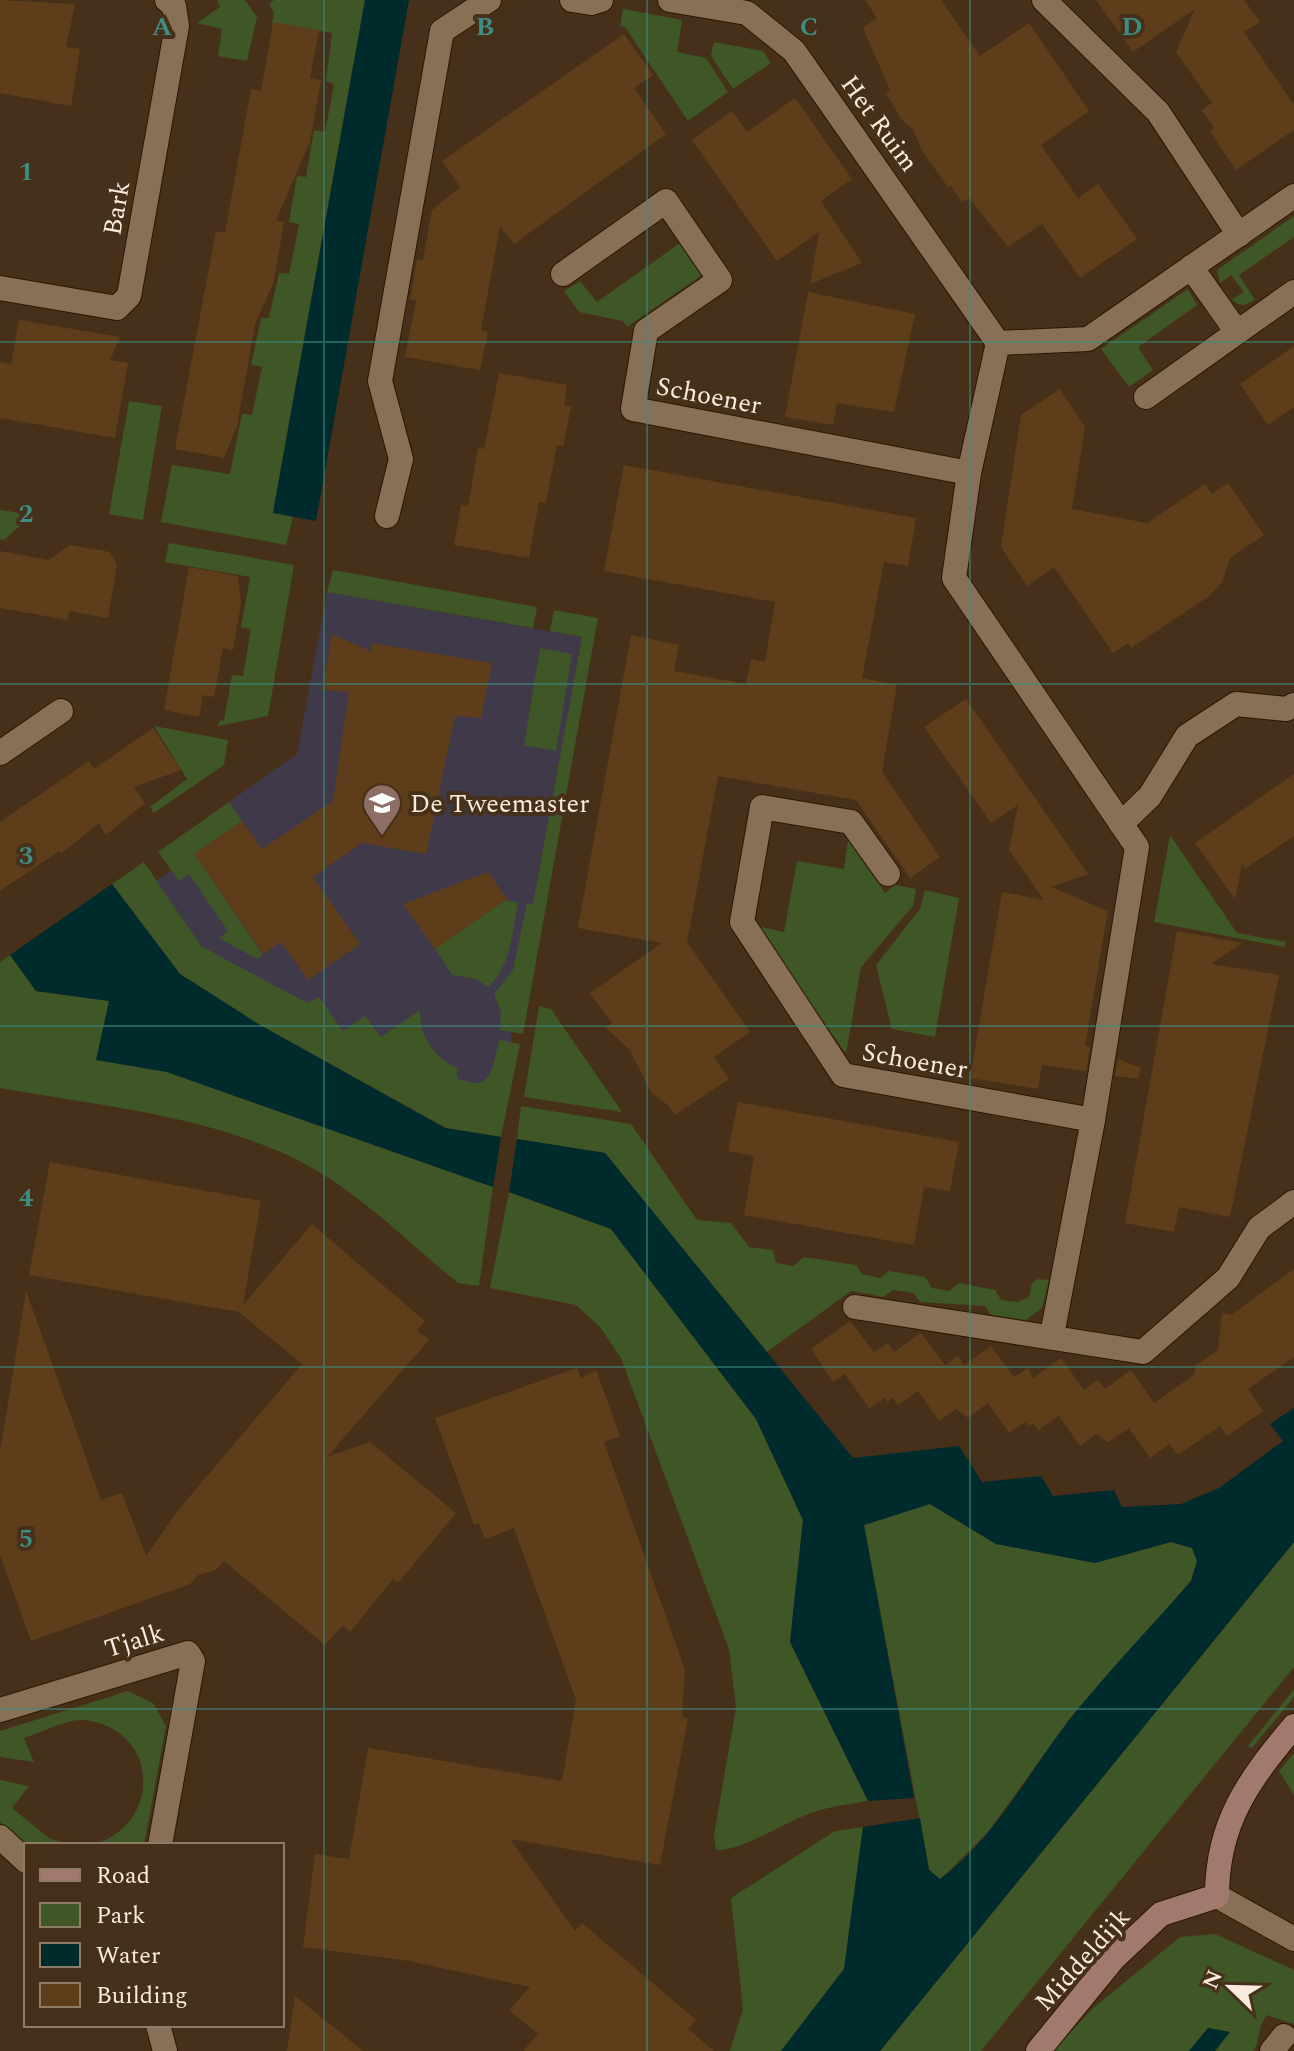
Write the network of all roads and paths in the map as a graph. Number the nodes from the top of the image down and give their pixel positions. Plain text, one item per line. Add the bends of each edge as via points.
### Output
1 (167, 0) edge
2 (489, 0) edge
3 (572, 0) edge
4 (601, 0) edge
5 (670, 0) edge
6 (1044, 0) edge
7 (1294, 196) edge
8 (1239, 235) junction
9 (1191, 267) junction
10 (563, 274) dead end
11 (0, 288) edge
12 (1294, 292) edge
13 (1237, 332) junction
14 (998, 343) junction
15 (1146, 397) dead end
16 (969, 473) junction
17 (387, 516) dead end
18 (1294, 705) edge
19 (61, 711) dead end
20 (0, 753) edge
21 (1121, 824) junction
22 (888, 874) dead end
23 (1093, 1120) junction
24 (1294, 1202) edge
25 (855, 1307) dead end
26 (1052, 1335) junction
27 (0, 1710) edge
28 (1294, 1726) edge
29 (0, 1837) edge
30 (160, 1843) edge
31 (24, 1859) edge
32 (1217, 1896) junction
33 (1294, 1939) edge
34 (159, 2027) edge
35 (165, 2051) edge
36 (1038, 2051) edge

1 - 11 street, Bark via 174,6 177,26 129,296 117,308
2 - 17 street via 442,31 380,381 401,459
3 - 4 street
5 - 14 street, Het Ruim via 747,13 794,51
6 - 8 street via 1158,112
7 - 8 street
8 - 9 street
9 - 13 street
9 - 14 street via 1088,339
10 - 16 street, Schoener via 666,201 720,280 646,331 633,409
12 - 13 street
13 - 15 street
14 - 16 street
16 - 21 street via 954,578
18 - 21 street via 1286,709 1236,704 1187,736 1150,796
19 - 20 street
21 - 23 street via 1137,847
22 - 23 street, Schoener via 851,822 762,807 742,922 843,1075
23 - 26 street
24 - 26 street via 1259,1228 1228,1278 1143,1352
25 - 26 street
27 - 30 street, Tjalk via 188,1653 193,1661
28 - 32 street via 1253,1775 1230,1817 1217,1862
29 - 31 street
32 - 33 street
32 - 36 street, Middeldijk via 1161,1914 1114,1958
34 - 35 street

